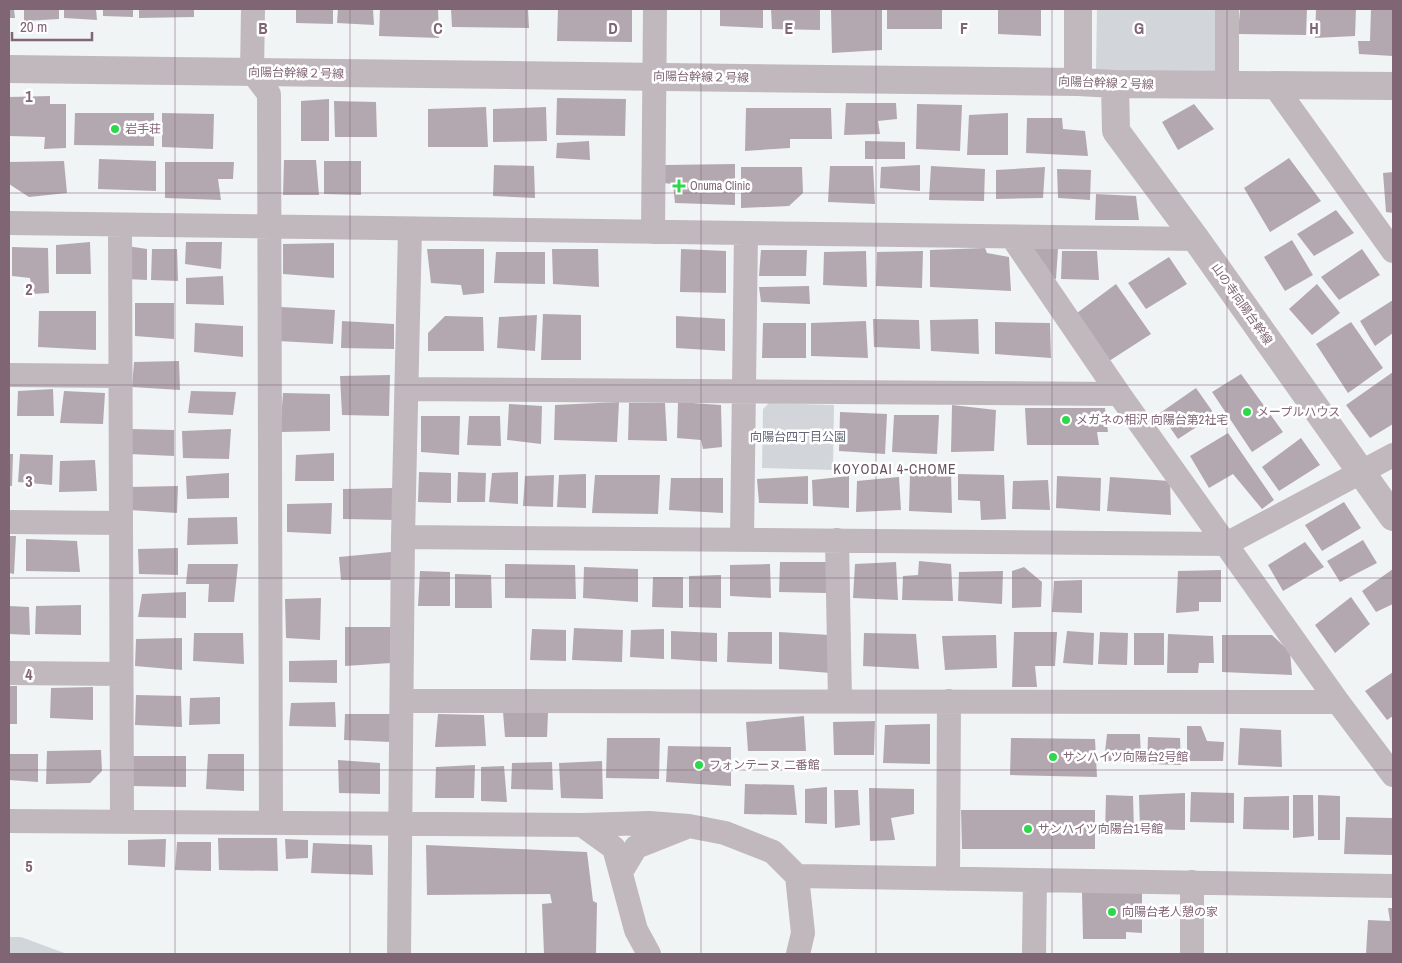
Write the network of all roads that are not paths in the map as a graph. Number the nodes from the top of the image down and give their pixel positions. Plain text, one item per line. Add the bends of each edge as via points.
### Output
1 (253, 9) edge
2 (655, 9) edge
3 (1078, 9) edge
4 (1227, 9) edge
5 (9, 69) edge
6 (252, 72) junction
7 (654, 77) junction
8 (1078, 82) junction
9 (1115, 84) junction
10 (1226, 85) junction
11 (1274, 85) junction
12 (1393, 86) edge
13 (9, 223) edge
14 (120, 225) junction
15 (270, 227) junction
16 (410, 229) junction
17 (653, 232) junction
18 (746, 234) junction
19 (1012, 237) junction
20 (1196, 239) junction
21 (1392, 246) edge
22 (9, 375) edge
23 (120, 376) junction
24 (407, 389) junction
25 (744, 392) junction
26 (1119, 394) junction
27 (1393, 455) edge
28 (1360, 472) junction
29 (1393, 517) edge
30 (9, 522) edge
31 (121, 522) junction
32 (403, 537) junction
33 (742, 539) junction
34 (837, 540) junction
35 (1226, 544) junction
36 (9, 673) edge
37 (122, 674) junction
38 (402, 701) junction
39 (840, 701) junction
40 (949, 701) junction
41 (1338, 702) junction
42 (1393, 775) edge
43 (9, 821) edge
44 (122, 822) junction
45 (271, 823) junction
46 (400, 824) junction
47 (582, 825) junction
48 (688, 826) junction
49 (622, 872) junction
50 (797, 876) junction
51 (948, 879) junction
52 (1035, 880) junction
53 (1192, 882) junction
54 (1393, 886) edge
55 (399, 954) edge
56 (649, 954) edge
57 (798, 954) edge
58 (1034, 954) edge
59 (1192, 954) edge

1 - 6 street
2 - 7 street
3 - 8 street
4 - 10 street
5 - 6 street, 向陽台幹線２号線
6 - 7 street, 向陽台幹線２号線
6 - 15 street via 269,94
7 - 8 street, 向陽台幹線２号線
7 - 17 street
8 - 9 street, 向陽台幹線２号線
9 - 10 street, 向陽台幹線２号線
9 - 20 street, 山の寺向陽台幹線 via 1116,131
10 - 11 street, 向陽台幹線２号線
11 - 12 street, 向陽台幹線２号線
11 - 21 street
13 - 14 street
14 - 15 street
14 - 23 street
15 - 16 street
15 - 45 street
16 - 17 street
16 - 24 street
17 - 18 street
18 - 19 street
18 - 25 street
19 - 20 street
19 - 26 street
20 - 28 street, 山の寺向陽台幹線
22 - 23 street
23 - 31 street
24 - 25 street
24 - 32 street
25 - 26 street
25 - 33 street
26 - 35 street
27 - 28 street
28 - 29 street, 山の寺向陽台幹線
28 - 35 street
30 - 31 street
31 - 37 street
32 - 33 street
32 - 38 street
33 - 34 street
34 - 35 street
34 - 39 street
35 - 41 street
36 - 37 street
37 - 44 street
38 - 39 street
38 - 46 street
39 - 40 street
40 - 41 street
40 - 51 street
41 - 42 street
43 - 44 street
44 - 45 street
45 - 46 street
46 - 47 street
46 - 55 street
47 - 48 street via 649,823
47 - 49 street via 614,848
48 - 49 street via 636,847
48 - 50 street via 725,833 774,852
49 - 56 street via 636,930
50 - 51 street
50 - 57 street via 804,933
51 - 52 street
52 - 53 street
52 - 58 street
53 - 54 street
53 - 59 street

